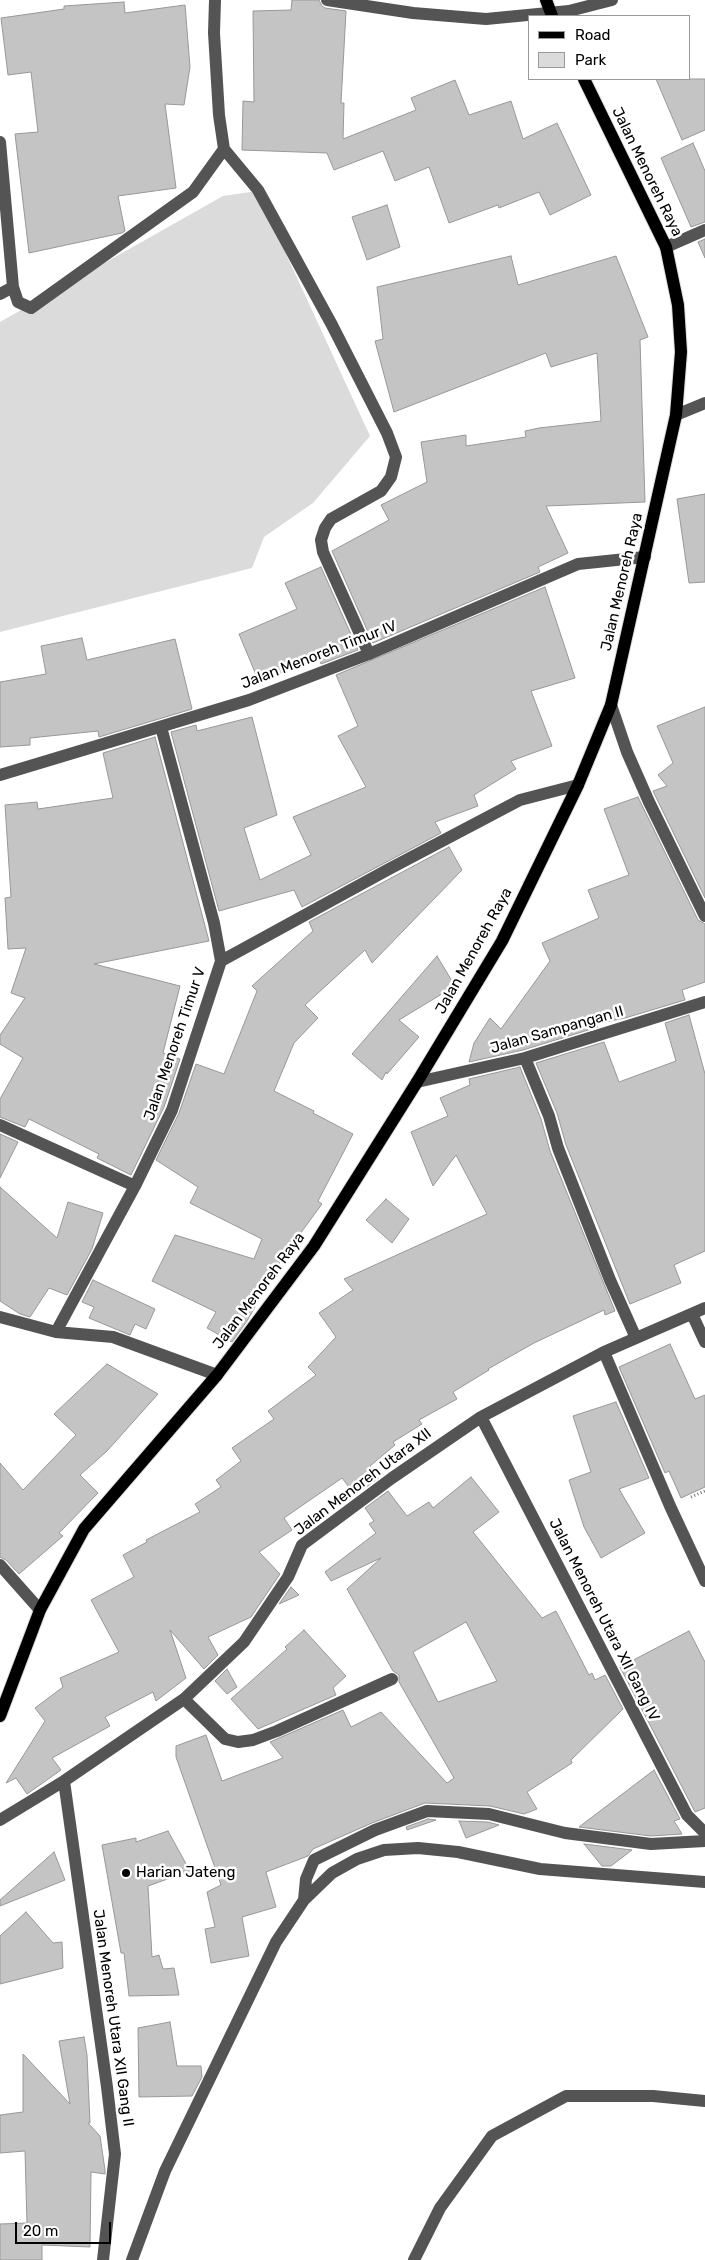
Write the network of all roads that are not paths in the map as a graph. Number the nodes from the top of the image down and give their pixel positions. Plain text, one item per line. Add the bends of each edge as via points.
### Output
1 (215, 0) edge
2 (327, 0) edge
3 (546, 0) edge
4 (612, 0) edge
5 (551, 15) edge
6 (528, 16) edge
7 (584, 80) edge
8 (0, 142) edge
9 (224, 149) junction
10 (705, 230) edge
11 (666, 247) junction
12 (13, 287) junction
13 (0, 294) edge
14 (705, 403) edge
15 (676, 415) junction
16 (645, 557) junction
17 (369, 654) junction
18 (611, 705) junction
19 (162, 727) junction
20 (0, 776) edge
21 (578, 785) junction
22 (705, 916) edge
23 (221, 961) junction
24 (705, 1002) edge
25 (525, 1058) junction
26 (417, 1082) junction
27 (0, 1124) edge
28 (135, 1186) junction
29 (705, 1308) edge
30 (692, 1314) junction
31 (0, 1317) edge
32 (56, 1332) junction
33 (636, 1338) junction
34 (705, 1342) edge
35 (604, 1352) junction
36 (217, 1376) junction
37 (481, 1417) junction
38 (0, 1565) edge
39 (705, 1581) edge
40 (40, 1610) junction
41 (392, 1679) dead end
42 (184, 1699) junction
43 (0, 1716) edge
44 (64, 1781) junction
45 (0, 1820) edge
46 (705, 1833) edge
47 (705, 1841) edge
48 (705, 1882) edge
49 (304, 1900) junction
50 (705, 2101) edge
51 (103, 2260) edge
52 (132, 2260) edge
53 (414, 2260) edge

1 - 9 street via 214,33
2 - 6 street via 486,19
3 - 5 main road
4 - 5 street
7 - 11 main road, Jalan Menoreh Raya
8 - 12 street
9 - 12 street via 193,192 31,308 18,302
9 - 17 street via 258,190 332,325 387,433 396,458 391,477 381,491 331,519 321,540 323,552
10 - 11 street
11 - 15 main road, Jalan Menoreh Raya via 678,305 682,352
12 - 13 street
14 - 15 street
15 - 16 main road, Jalan Menoreh Raya
16 - 17 street, Jalan Menoreh Timur IV via 578,564
16 - 18 main road, Jalan Menoreh Raya
17 - 19 street, Jalan Menoreh Timur IV via 249,700
18 - 21 main road, Jalan Menoreh Raya
18 - 22 street via 649,802
19 - 20 street, Jalan Menoreh Timur IV
19 - 23 street via 214,923
21 - 23 street, Jalan Menoreh Timur V via 520,800
21 - 26 main road, Jalan Menoreh Raya via 502,941
23 - 28 street, Jalan Menoreh Timur V via 172,1110
24 - 25 street, Jalan Sampangan II
25 - 26 street, Jalan Sampangan II
25 - 33 street via 569,1176
26 - 36 main road, Jalan Menoreh Raya via 314,1246
27 - 28 street
28 - 32 street, Jalan Menoreh Timur V
29 - 30 street, Jalan Menoreh Utara XII
30 - 33 street, Jalan Menoreh Utara XII
30 - 34 street
31 - 32 street
32 - 36 street via 113,1337
33 - 35 street, Jalan Menoreh Utara XII
35 - 37 street, Jalan Menoreh Utara XII
35 - 39 street
36 - 40 main road, Jalan Menoreh Raya via 84,1530
37 - 42 street, Jalan Menoreh Utara XII via 392,1478 302,1546 288,1577 244,1642
37 - 46 street, Jalan Menoreh Utara XII Gang IV via 687,1815
38 - 40 street
40 - 43 main road, Jalan Menoreh Raya
41 - 42 street via 277,1731 238,1742 225,1739
42 - 44 street, Jalan Menoreh Utara XII
44 - 45 street, Jalan Menoreh Utara XII
44 - 51 street, Jalan Menoreh Utara XII Gang II via 114,2154
47 - 49 street via 651,1844 565,1833 489,1814 427,1811 375,1830 314,1860 306,1878
48 - 49 street via 540,1870 458,1852 418,1848 384,1850 358,1859 332,1873
49 - 52 street via 276,1942 165,2171
50 - 53 street via 653,2096 566,2096 492,2136 440,2208

